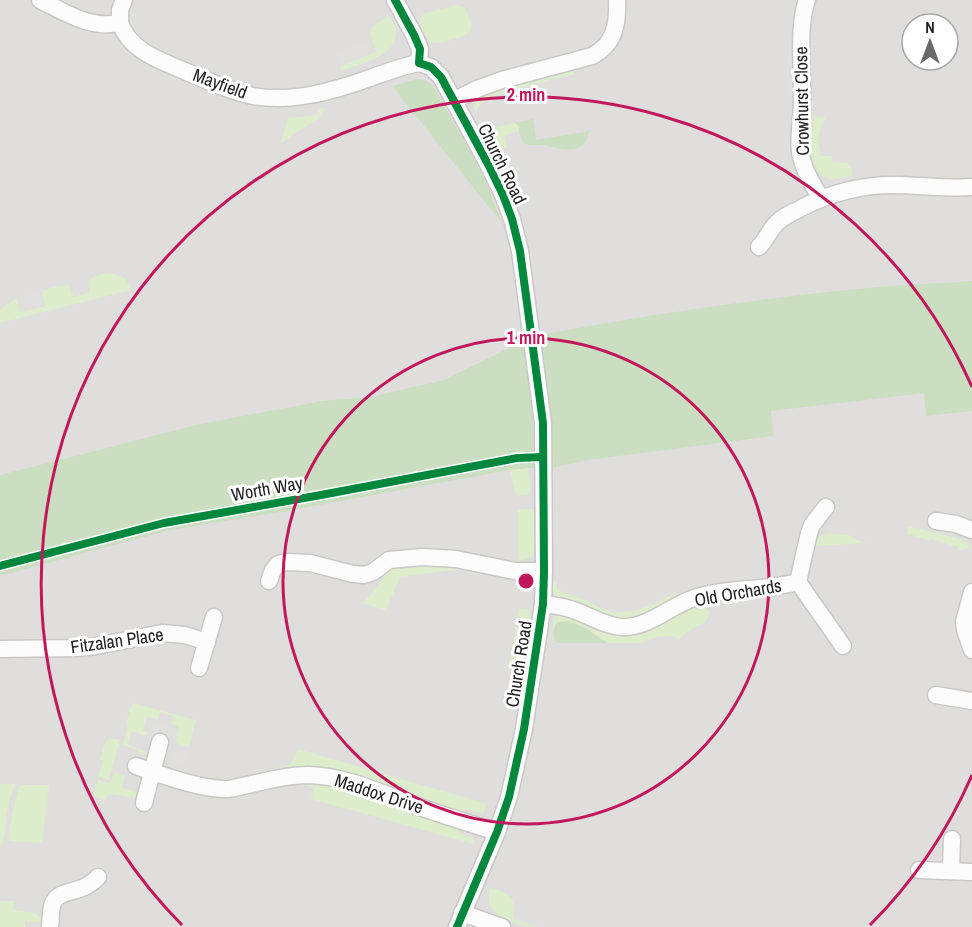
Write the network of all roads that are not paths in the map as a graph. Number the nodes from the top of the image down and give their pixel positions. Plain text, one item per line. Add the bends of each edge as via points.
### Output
1 (40, 0) edge
2 (124, 0) edge
3 (395, 0) edge
4 (616, 0) edge
5 (807, 0) edge
6 (120, 23) junction
7 (418, 63) junction
8 (453, 101) junction
9 (972, 187) edge
10 (820, 198) junction
11 (759, 247) dead end
12 (826, 507) dead end
13 (936, 520) dead end
14 (972, 530) edge
15 (544, 571) junction
16 (269, 581) dead end
17 (798, 582) junction
18 (972, 593) edge
19 (543, 604) junction
20 (214, 617) dead end
21 (207, 642) junction
22 (843, 646) dead end
23 (0, 649) edge
24 (972, 650) edge
25 (199, 668) dead end
26 (936, 695) dead end
27 (972, 698) edge
28 (160, 742) dead end
29 (136, 766) dead end
30 (153, 772) junction
31 (144, 803) dead end
32 (497, 832) junction
33 (951, 839) dead end
34 (919, 870) dead end
35 (951, 871) junction
36 (972, 872) edge
37 (98, 877) dead end
38 (460, 920) edge
39 (50, 927) edge
40 (501, 927) edge

1 - 6 street via 90,23
2 - 6 street
3 - 7 street via 420,49
4 - 8 street via 614,32 600,52 502,80
5 - 10 street, Crowhurst Close via 801,26 800,151
6 - 7 street, Mayfield via 124,34 143,52 253,96 301,97
7 - 8 street, Church Road via 431,67 441,77
8 - 15 street, Church Road via 503,195 520,251 543,423
9 - 10 street via 875,186
10 - 11 street via 776,223
12 - 17 street, Old Orchards via 809,533
13 - 14 street
15 - 16 street via 515,571 456,559 401,558 389,560 364,575 287,562 278,564
15 - 19 street, Church Road
17 - 19 street, Old Orchards via 694,598 633,626 607,624 572,609
17 - 22 street, Old Orchards
18 - 24 street via 964,622
19 - 32 street, Church Road via 517,763
20 - 21 street
21 - 23 street, Fitzalan Place via 162,633 96,646
21 - 25 street
26 - 27 street
28 - 30 street
29 - 30 street, Maddox Drive
30 - 31 street
30 - 32 street, Maddox Drive via 220,790 286,776 330,777
32 - 38 street, Church Road
33 - 35 street
34 - 35 street
35 - 36 street
37 - 39 street via 83,888 58,896 52,906
38 - 40 street

